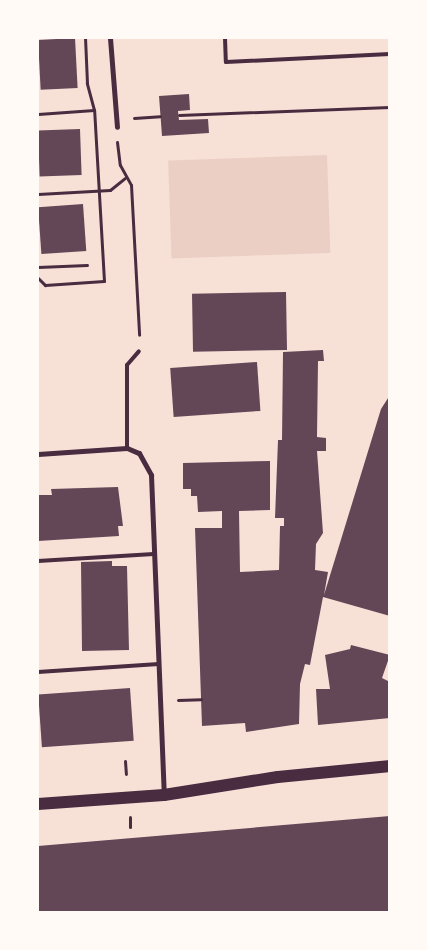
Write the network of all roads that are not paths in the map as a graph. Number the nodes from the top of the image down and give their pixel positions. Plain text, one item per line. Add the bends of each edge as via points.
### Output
1 (110, 38) edge
2 (225, 38) edge
3 (390, 54) edge
4 (117, 127) road end
5 (139, 351) road end
6 (127, 448) junction
7 (38, 454) edge
8 (154, 554) junction
9 (38, 561) edge
10 (159, 664) junction
11 (38, 672) edge
12 (390, 766) edge
13 (164, 796) junction
14 (38, 804) edge

1 - 4 street
2 - 3 lane via 226,62
5 - 6 lane via 127,366
6 - 7 street
6 - 8 street via 139,453 151,475
8 - 9 lane
8 - 10 street
10 - 11 lane
10 - 13 street
12 - 13 main road via 278,777
13 - 14 main road

